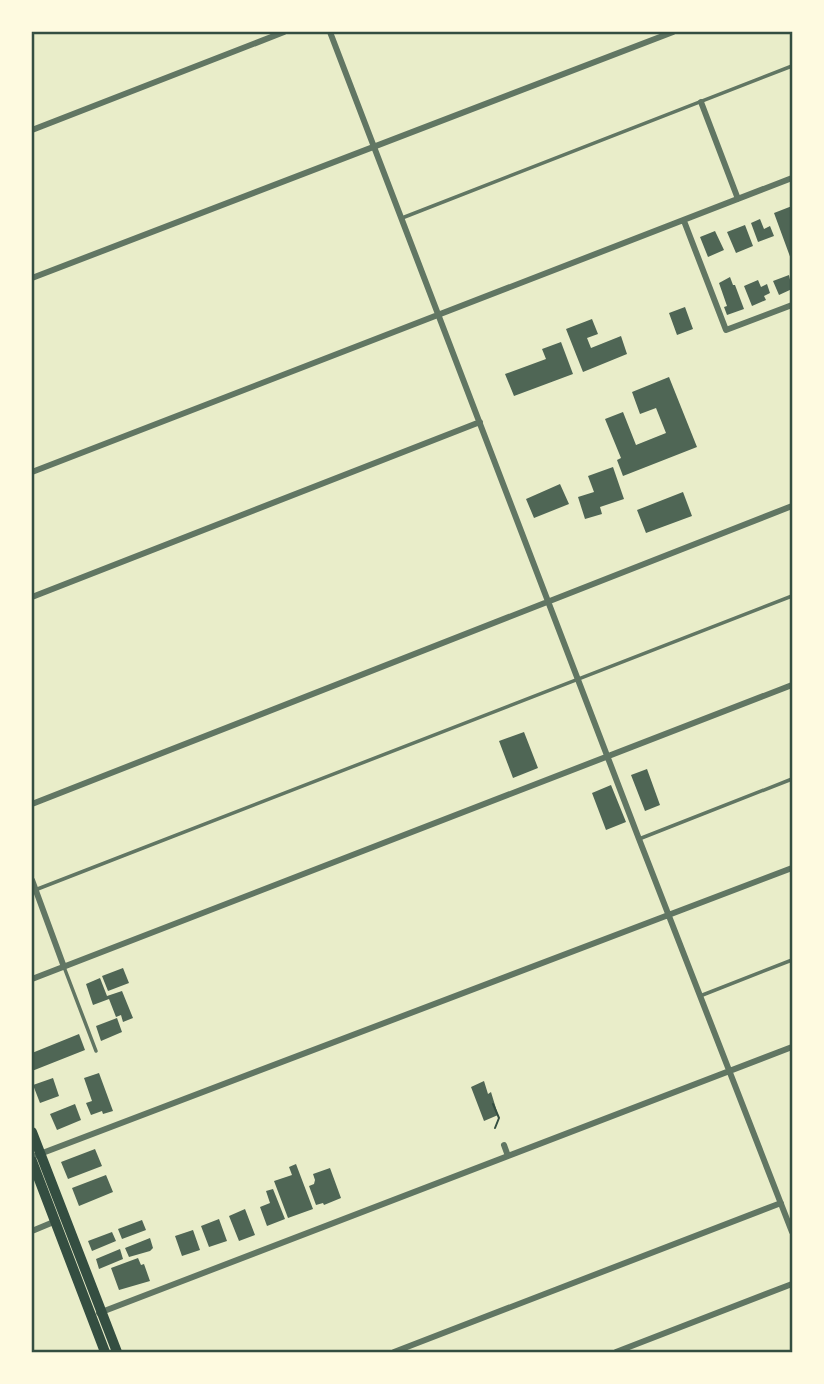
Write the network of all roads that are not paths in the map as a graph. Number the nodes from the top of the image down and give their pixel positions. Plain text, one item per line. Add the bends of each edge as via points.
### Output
1 (284, 32) edge
2 (330, 32) edge
3 (673, 32) edge
4 (793, 66) edge
5 (701, 102) junction
6 (32, 130) edge
7 (375, 148) junction
8 (793, 178) edge
9 (738, 199) junction
10 (402, 218) junction
11 (684, 221) junction
12 (32, 278) edge
13 (793, 304) edge
14 (439, 315) junction
15 (480, 422) junction
16 (32, 472) edge
17 (793, 506) edge
18 (793, 596) edge
19 (32, 597) edge
20 (548, 600) junction
21 (578, 678) junction
22 (793, 685) edge
23 (607, 756) junction
24 (793, 779) edge
25 (32, 804) edge
26 (639, 839) junction
27 (793, 868) edge
28 (32, 880) edge
29 (35, 890) junction
30 (669, 916) junction
31 (793, 960) edge
32 (64, 967) junction
33 (32, 979) edge
34 (699, 996) junction
35 (793, 1047) edge
36 (96, 1051) dead end
37 (729, 1071) junction
38 (32, 1132) edge
39 (504, 1145) dead end
40 (508, 1156) junction
41 (34, 1157) edge
42 (781, 1203) junction
43 (60, 1220) junction
44 (32, 1231) edge
45 (793, 1232) edge
46 (793, 1284) edge
47 (96, 1314) junction
48 (105, 1353) edge
49 (117, 1353) edge
50 (394, 1353) edge
51 (616, 1353) edge

1 - 6 street
2 - 7 street
3 - 7 street
4 - 5 lane
5 - 9 street
5 - 10 lane
7 - 10 street
7 - 12 street
8 - 9 street
9 - 11 street
10 - 14 street
11 - 13 street via 726,330
11 - 14 street
14 - 15 street
14 - 16 street
15 - 19 street
15 - 20 street
17 - 20 street
18 - 21 lane
20 - 21 street
20 - 25 street
21 - 23 street
21 - 29 lane
22 - 23 street
23 - 26 street
23 - 32 street
24 - 26 lane
26 - 30 street
27 - 30 street
28 - 29 street
29 - 32 street
30 - 34 street
30 - 41 street
31 - 34 lane
32 - 33 street
32 - 36 lane
34 - 37 street
35 - 37 street
37 - 40 street
37 - 42 street
38 - 41 main road
39 - 40 street
40 - 47 street
41 - 43 main road
42 - 45 street
42 - 50 street
43 - 44 street
43 - 47 main road
46 - 51 street
47 - 48 main road
47 - 49 main road

